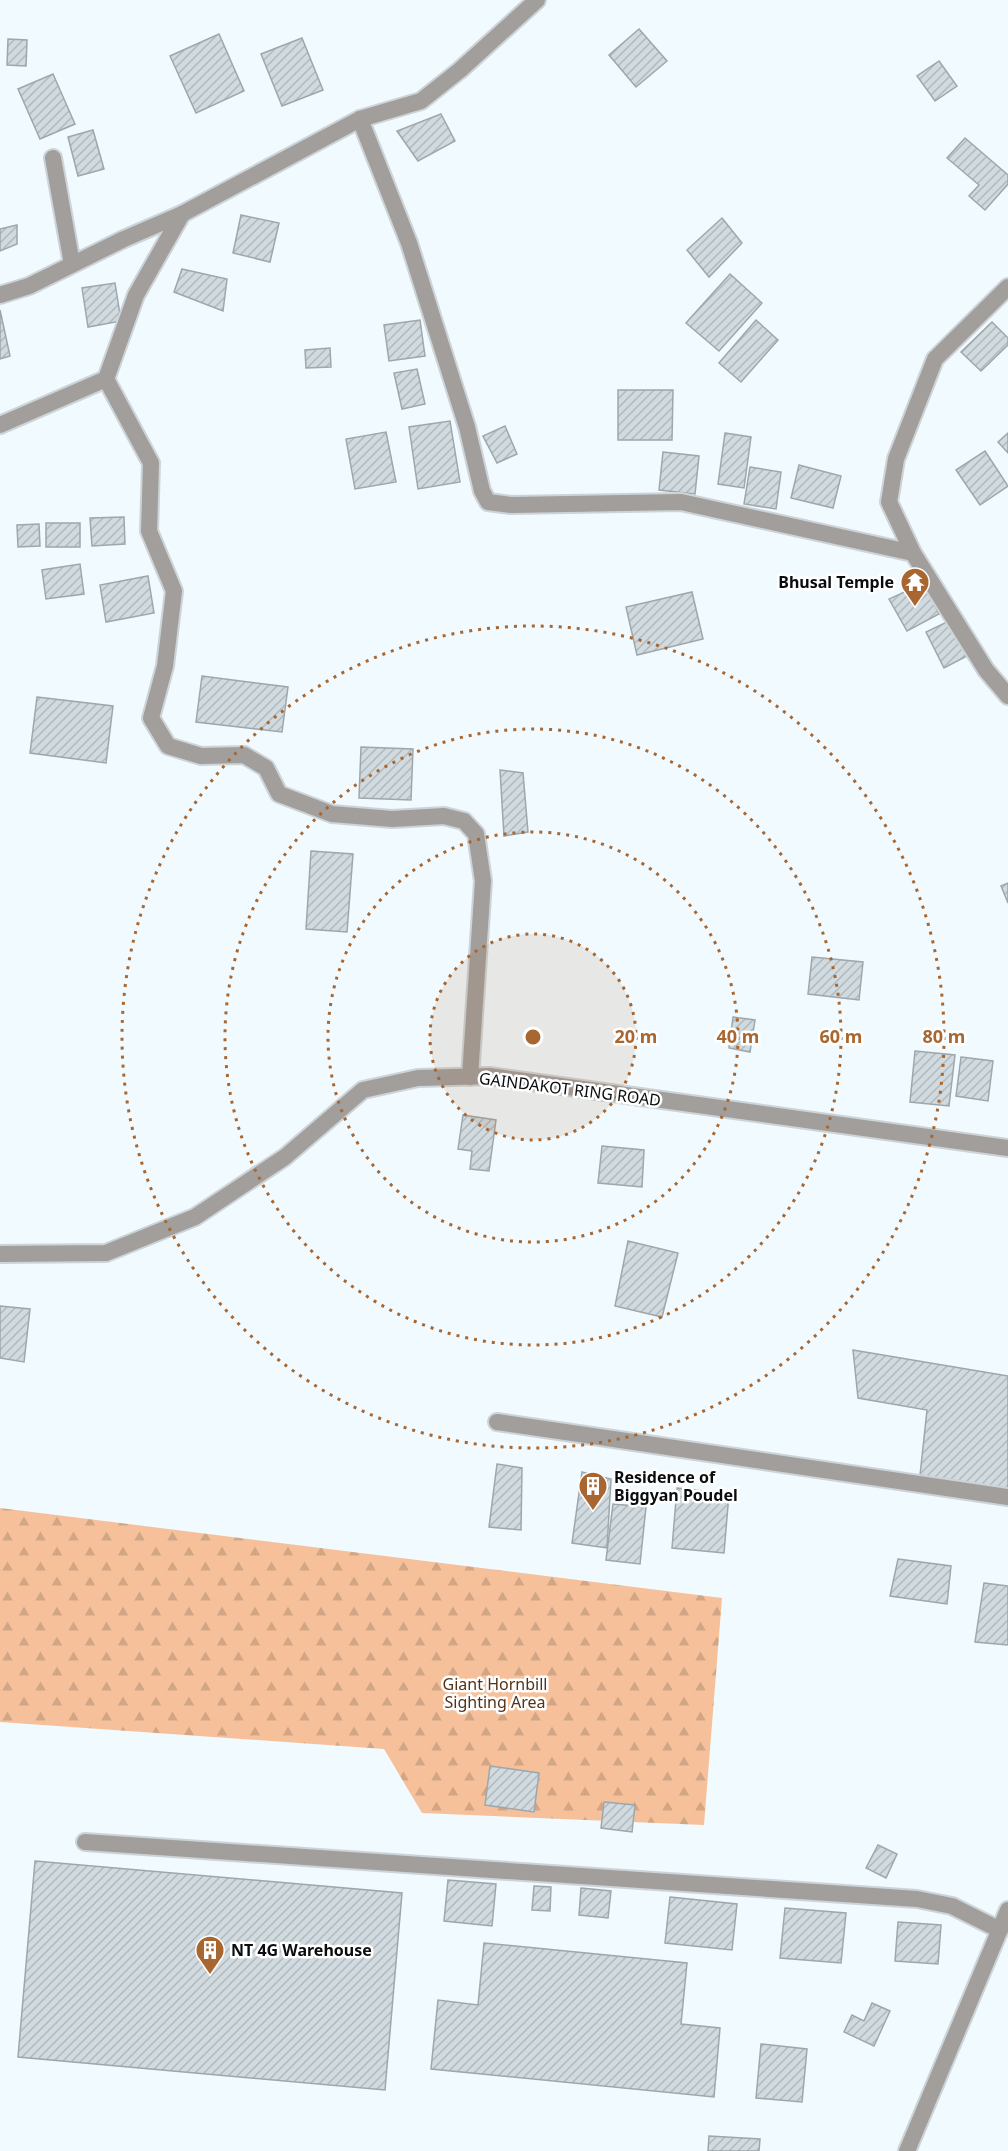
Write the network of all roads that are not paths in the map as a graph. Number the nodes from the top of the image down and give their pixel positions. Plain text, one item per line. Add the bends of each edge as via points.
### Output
1 (537, 0) edge
2 (360, 118) junction
3 (53, 158) dead end
4 (182, 214) junction
5 (72, 264) junction
6 (1008, 287) edge
7 (0, 295) edge
8 (106, 379) junction
9 (0, 425) edge
10 (913, 553) junction
11 (1008, 696) edge
12 (470, 1077) junction
13 (1008, 1148) edge
14 (0, 1254) edge
15 (497, 1422) dead end
16 (1008, 1497) edge
17 (85, 1842) dead end
18 (1008, 1910) edge
19 (1000, 1929) junction
20 (907, 2151) edge

1 - 2 street via 421,101
2 - 4 street
2 - 10 street via 409,243 488,502 681,502
3 - 5 street
4 - 5 street
4 - 8 street via 136,295
5 - 7 street via 29,286
6 - 10 street via 935,359 896,459 889,502
8 - 9 street
8 - 12 street via 151,463 148,531 174,591 165,666 151,718 168,746 201,756 244,755 266,768 279,794 332,814 392,819 444,816 464,821 476,834 483,881
10 - 11 street via 986,670
12 - 13 street, GAINDAKOT RING ROAD via 489,1076
12 - 14 street, GAINDAKOT RING ROAD via 418,1078 363,1090 285,1157 195,1217 106,1253
15 - 16 street
17 - 19 street via 917,1899 952,1906
18 - 19 street
19 - 20 street

